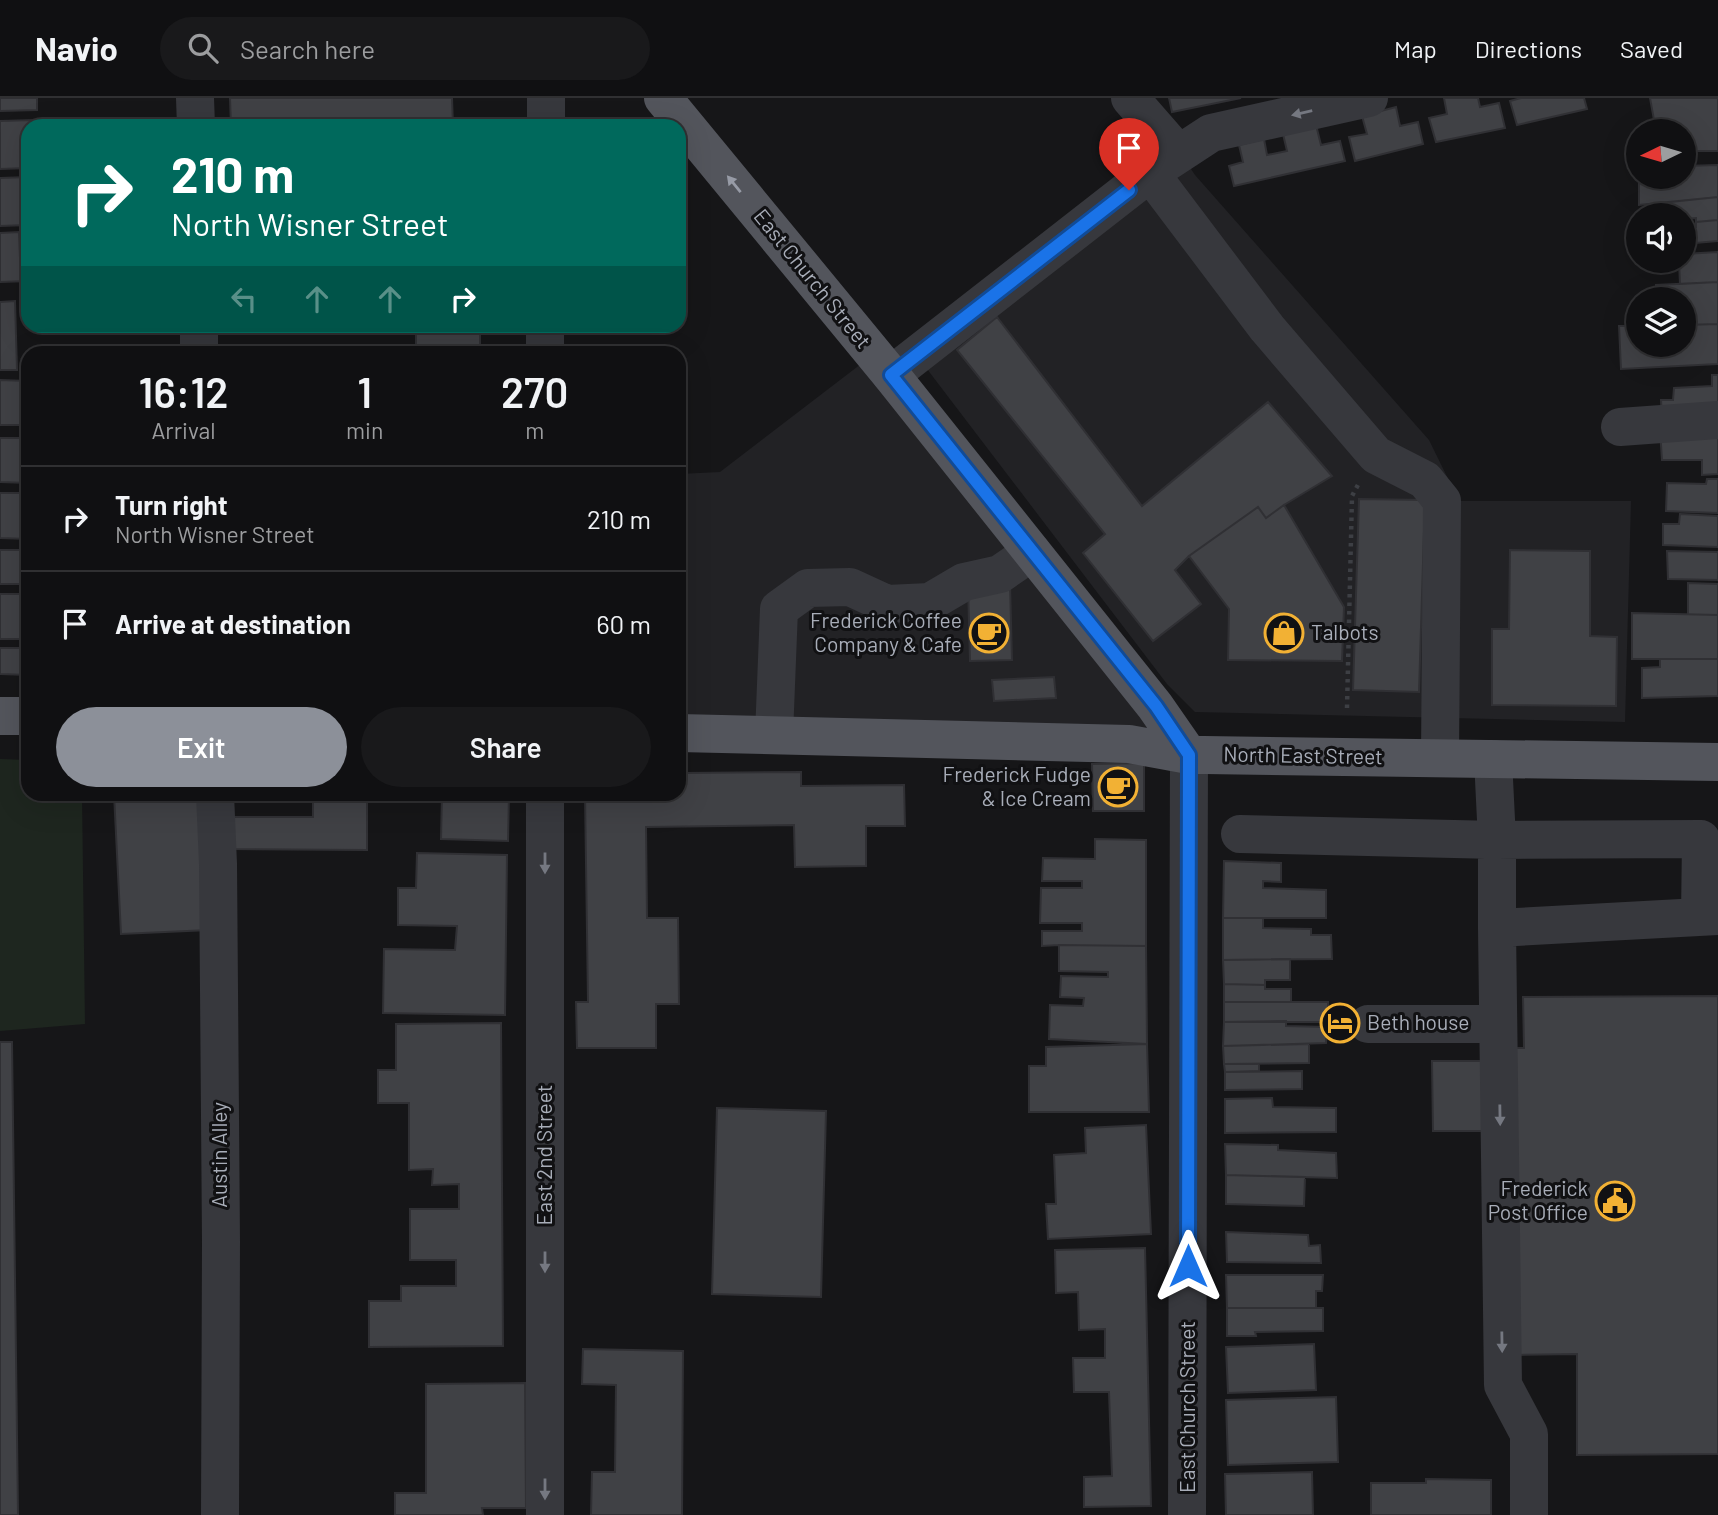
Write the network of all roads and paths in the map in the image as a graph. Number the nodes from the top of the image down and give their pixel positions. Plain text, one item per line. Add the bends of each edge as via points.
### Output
1 (195, 98) edge
2 (546, 98) edge
3 (663, 98) edge
4 (1130, 98) edge
5 (1369, 98) edge
6 (196, 119) edge
7 (546, 119) edge
8 (680, 119) edge
9 (686, 126) edge
10 (1164, 163) junction
11 (891, 375) junction
12 (1718, 420) edge
13 (1620, 427) dead end
14 (1376, 455) junction
15 (1032, 552) junction
16 (1347, 708) dead end
17 (0, 716) edge
18 (21, 716) edge
19 (686, 733) edge
20 (774, 735) junction
21 (1189, 755) junction
22 (1440, 758) junction
23 (1493, 759) junction
24 (1718, 762) edge
25 (215, 801) edge
26 (545, 801) edge
27 (1241, 834) dead end
28 (1497, 840) junction
29 (1709, 916) edge
30 (1497, 928) junction
31 (1368, 1024) dead end
32 (1498, 1035) junction
33 (220, 1515) edge
34 (545, 1515) edge
35 (1187, 1515) edge
36 (1529, 1515) edge

1 - 6 street
2 - 7 street
8 -> 3 main road, East Church Street
4 - 10 street
5 -> 10 street via 1211,133
11 -> 9 main road, East Church Street
10 - 11 street
10 - 14 street via 1267,328
11 - 15 main road, East Church Street
12 - 13 street
14 - 16 path via 1352,496
14 - 22 street via 1425,480 1441,501
15 - 20 street via 1000,574 964,582 930,602 887,604 850,587 808,588 779,609
15 - 21 main road, East Church Street via 1156,706
17 - 18 main road
19 - 20 main road, North East Street
20 - 21 main road, North East Street via 1129,744
21 - 22 main road, North East Street
21 - 35 street, East Church Street
22 - 23 main road, North East Street
23 - 24 main road, North East Street
23 - 28 street
25 - 33 street, Austin Alley
26 -> 34 street, East 2nd Street
27 - 28 street
28 - 29 street via 1701,839
28 - 30 street
29 - 30 street
30 - 32 street
31 - 32 street
32 -> 36 street via 1503,1385 1530,1434

